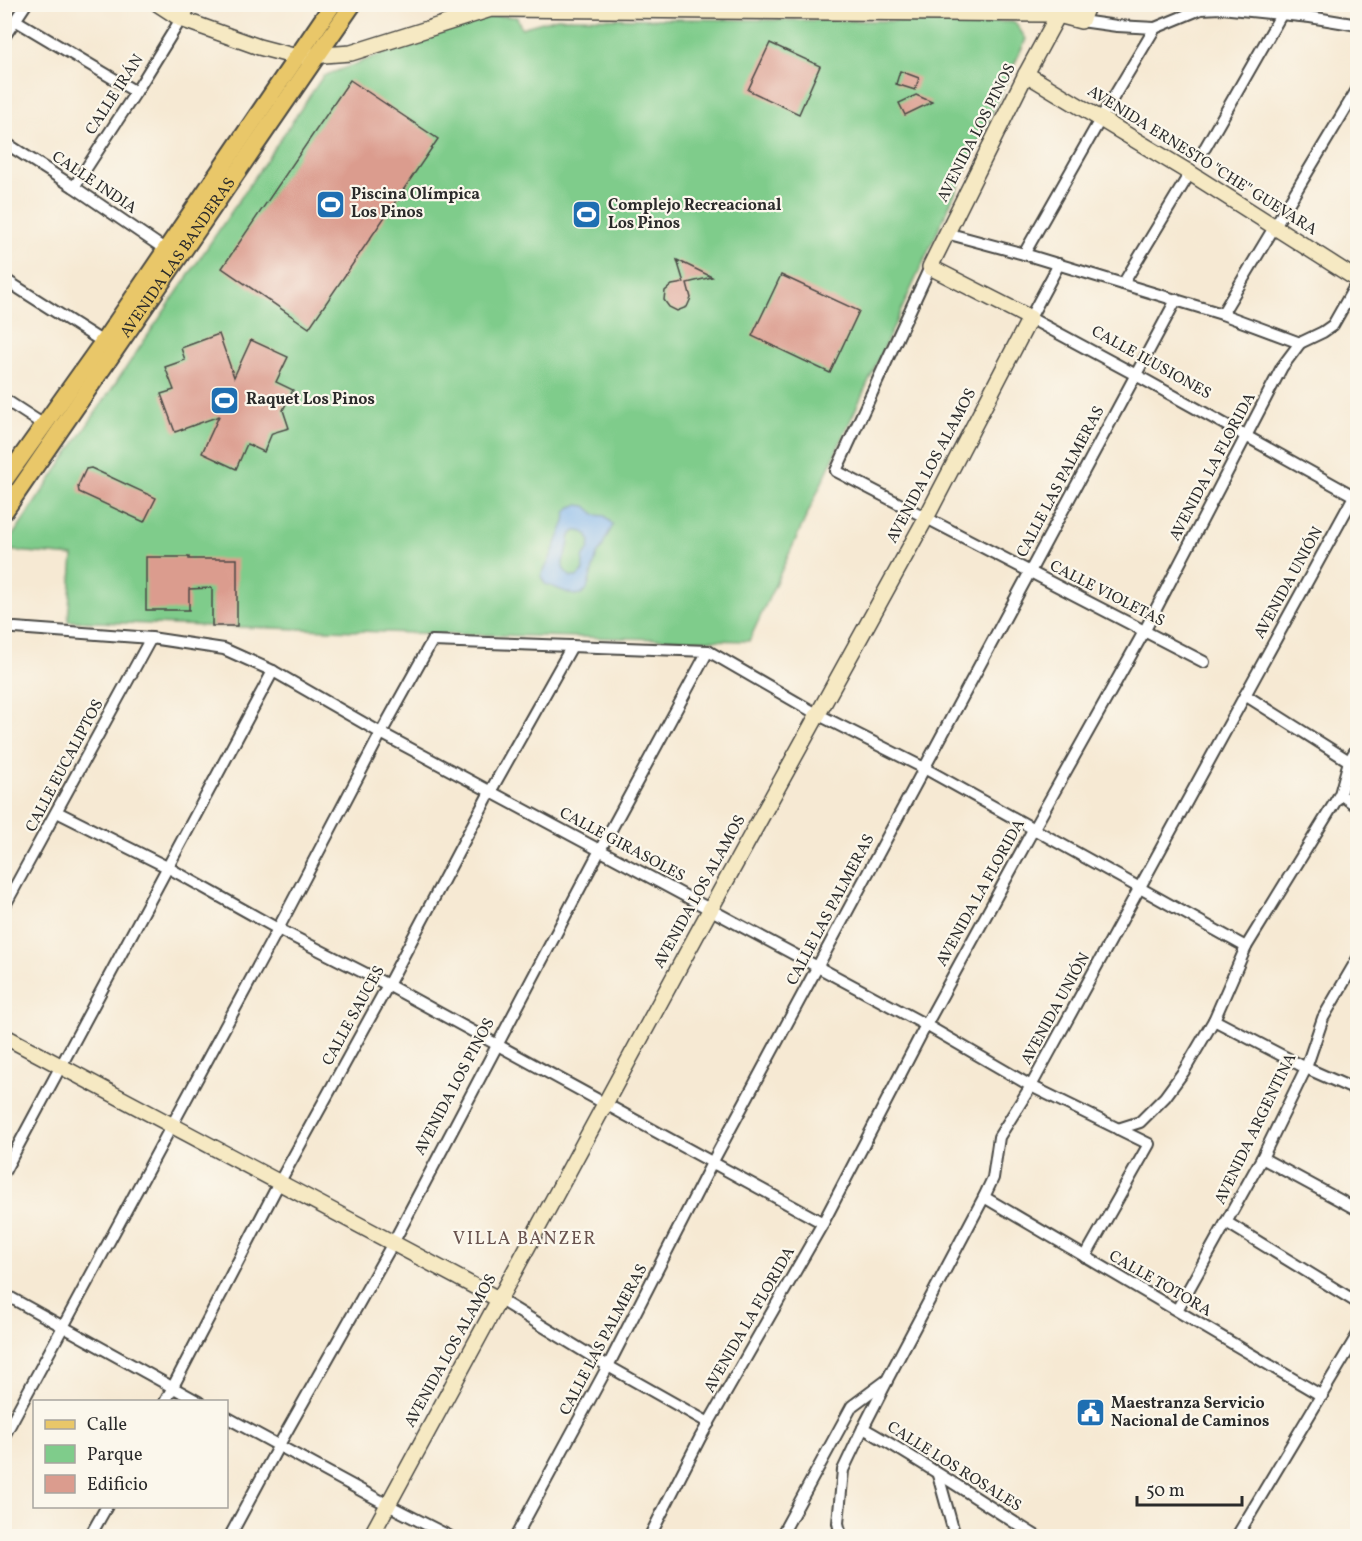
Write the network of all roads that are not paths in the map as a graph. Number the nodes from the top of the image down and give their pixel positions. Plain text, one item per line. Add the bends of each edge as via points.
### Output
1 (26, 4) edge
2 (158, 4) edge
3 (189, 4) edge
4 (333, 4) edge
5 (353, 4) edge
6 (1088, 4) edge
7 (1311, 4) edge
8 (514, 7) edge
9 (606, 7) edge
10 (735, 8) edge
11 (929, 8) edge
12 (832, 9) edge
13 (1053, 15) junction
14 (1281, 15) junction
15 (1310, 17) junction
16 (181, 19) junction
17 (15, 20) junction
18 (1082, 21) junction
19 (1358, 25) edge
20 (1155, 28) junction
21 (4, 37) edge
22 (317, 56) junction
23 (297, 57) junction
24 (1026, 74) junction
25 (1358, 87) edge
26 (136, 92) junction
27 (1101, 118) junction
28 (4, 142) edge
29 (1204, 148) dead end
30 (1190, 173) junction
31 (74, 187) junction
32 (1274, 227) junction
33 (946, 233) junction
34 (166, 250) junction
35 (1024, 254) junction
36 (1059, 264) junction
37 (930, 267) junction
38 (4, 279) edge
39 (1358, 280) edge
40 (1123, 284) junction
41 (1176, 300) junction
42 (1222, 314) junction
43 (1030, 318) junction
44 (103, 342) junction
45 (1300, 343) junction
46 (1136, 375) junction
47 (4, 399) edge
48 (44, 425) junction
49 (1246, 436) junction
50 (4, 482) edge
51 (1356, 492) edge
52 (4, 512) edge
53 (926, 518) junction
54 (1030, 572) junction
55 (15, 628) dead end
56 (1145, 630) junction
57 (151, 638) junction
58 (572, 646) junction
59 (708, 651) junction
60 (1204, 662) dead end
61 (273, 671) junction
62 (1245, 695) junction
63 (817, 714) junction
64 (381, 733) junction
65 (1358, 746) edge
66 (1349, 761) junction
67 (924, 768) junction
68 (490, 792) junction
69 (1340, 794) junction
70 (1358, 807) edge
71 (57, 812) junction
72 (1034, 828) junction
73 (600, 850) junction
74 (167, 867) junction
75 (1140, 888) junction
76 (4, 908) edge
77 (710, 910) junction
78 (278, 928) junction
79 (1246, 947) junction
80 (1358, 958) edge
81 (818, 967) junction
82 (388, 985) junction
83 (1214, 1020) junction
84 (926, 1025) junction
85 (4, 1036) edge
86 (498, 1045) junction
87 (61, 1066) junction
88 (1305, 1068) junction
89 (1031, 1086) junction
90 (1358, 1091) edge
91 (605, 1104) junction
92 (171, 1125) junction
93 (1118, 1129) junction
94 (1262, 1158) junction
95 (712, 1162) junction
96 (4, 1172) edge
97 (279, 1183) junction
98 (984, 1197) junction
99 (1358, 1210) edge
100 (1226, 1222) junction
101 (823, 1223) junction
102 (393, 1243) junction
103 (1085, 1257) junction
104 (4, 1294) edge
105 (500, 1300) junction
106 (1358, 1303) edge
107 (1177, 1310) junction
108 (64, 1327) junction
109 (1358, 1334) edge
110 (608, 1366) junction
111 (885, 1385) junction
112 (173, 1387) junction
113 (1322, 1396) junction
114 (166, 1400) edge
115 (197, 1400) edge
116 (228, 1418) edge
117 (709, 1423) junction
118 (863, 1428) junction
119 (4, 1436) edge
120 (279, 1445) junction
121 (938, 1475) junction
122 (388, 1505) junction
123 (106, 1508) edge
124 (90, 1536) edge
125 (230, 1536) edge
126 (371, 1536) edge
127 (449, 1536) edge
128 (516, 1536) edge
129 (650, 1536) edge
130 (780, 1536) edge
131 (841, 1536) edge
132 (955, 1536) edge
133 (1036, 1536) edge
134 (1237, 1536) edge

1 - 17 street
2 - 16 street
3 - 16 street
4 - 23 main road, AVENIDA LAS BANDERAS
5 - 22 main road, AVENIDA LAS BANDERAS
6 - 18 street
7 - 15 street
8 - 9 street
8 - 22 street via 491,9 351,53
9 - 10 street
10 - 12 street
11 - 12 street
11 - 13 street
13 - 18 street
13 - 24 street, AVENIDA LOS PINOS
14 - 15 street
14 - 20 street via 1201,9
14 - 29 street
15 - 19 street
16 - 23 street
16 - 26 street, CALLE IRÁN
17 - 21 street
17 - 26 street
18 - 20 street
20 - 27 street
22 - 23 street
22 - 52 main road, AVENIDA LAS BANDERAS
23 - 34 main road, AVENIDA LAS BANDERAS
24 - 27 street, AVENIDA ERNESTO "CHE" GUEVARA
24 - 33 street, AVENIDA LOS PINOS
25 - 32 street
26 - 31 street, CALLE IRÁN
27 - 30 street, AVENIDA ERNESTO "CHE" GUEVARA
27 - 35 street
28 - 31 street, CALLE INDIA
30 - 32 street, AVENIDA ERNESTO "CHE" GUEVARA
30 - 40 street
31 - 34 street, CALLE INDIA
32 - 39 street, AVENIDA ERNESTO "CHE" GUEVARA
32 - 42 street
33 - 35 street
33 - 37 street, AVENIDA LOS PINOS
34 - 44 main road, AVENIDA LAS BANDERAS
35 - 36 street
36 - 40 street
36 - 43 street, AVENIDA LOS ALAMOS
37 - 43 street, CALLE ILUSIONES
37 - 53 street, CALLE VIOLETAS via 836,471
38 - 44 street
39 - 45 street, AVENIDA LA FLORIDA via 1333,325
40 - 41 street
41 - 42 street
41 - 46 street, CALLE LAS PALMERAS
42 - 45 street
43 - 46 street, CALLE ILUSIONES
43 - 53 street, AVENIDA LOS ALAMOS
44 - 48 main road, AVENIDA LAS BANDERAS
45 - 49 street, AVENIDA LA FLORIDA via 1282,367
46 - 49 street, CALLE ILUSIONES
46 - 54 street, CALLE LAS PALMERAS
47 - 48 street
48 - 50 main road, AVENIDA LAS BANDERAS
49 - 51 street, CALLE ILUSIONES
49 - 56 street, AVENIDA LA FLORIDA
51 - 62 street, AVENIDA UNIÓN
53 - 54 street, CALLE VIOLETAS
53 - 63 street, AVENIDA LOS ALAMOS
54 - 56 street, CALLE VIOLETAS
54 - 67 street, CALLE LAS PALMERAS
55 - 57 street, CALLE GIRASOLES
56 - 60 street, CALLE VIOLETAS
56 - 72 street, AVENIDA LA FLORIDA
57 - 61 street, CALLE GIRASOLES via 224,649
57 - 71 street, CALLE EUCALIPTOS
58 - 59 street
58 - 64 street via 432,640
58 - 68 street, CALLE SAUCES
59 - 63 street
59 - 73 street, AVENIDA LOS PINOS
61 - 64 street, CALLE GIRASOLES
61 - 74 street
62 - 66 street
62 - 75 street, AVENIDA UNIÓN
63 - 67 street
63 - 77 street, AVENIDA LOS ALAMOS
64 - 68 street, CALLE GIRASOLES
64 - 78 street
65 - 66 street
66 - 69 street
67 - 72 street
67 - 81 street, CALLE LAS PALMERAS
68 - 73 street, CALLE GIRASOLES
68 - 82 street, CALLE SAUCES
69 - 70 street
69 - 79 street
71 - 74 street
71 - 76 street, CALLE EUCALIPTOS
72 - 75 street
72 - 84 street, AVENIDA LA FLORIDA
73 - 77 street, CALLE GIRASOLES
73 - 86 street, AVENIDA LOS PINOS
74 - 78 street
74 - 87 street
75 - 79 street
75 - 89 street, AVENIDA UNIÓN
77 - 81 street, CALLE GIRASOLES
77 - 91 street, AVENIDA LOS ALAMOS
78 - 82 street
78 - 92 street
79 - 83 street
80 - 88 street, AVENIDA ARGENTINA via 1323,1018
81 - 84 street, CALLE GIRASOLES
81 - 95 street, CALLE LAS PALMERAS
82 - 86 street
82 - 97 street, CALLE SAUCES
83 - 88 street
83 - 93 street via 1165,1097 1140,1122
84 - 89 street, CALLE GIRASOLES
84 - 101 street, AVENIDA LA FLORIDA
85 - 87 street
86 - 91 street
86 - 102 street, AVENIDA LOS PINOS
87 - 92 street
87 - 96 street
88 - 90 street
88 - 94 street, AVENIDA ARGENTINA
89 - 93 street, CALLE GIRASOLES
89 - 98 street, AVENIDA UNIÓN via 999,1137 993,1178
91 - 95 street
91 - 105 street, AVENIDA LOS ALAMOS
92 - 97 street
92 - 108 street
93 - 103 street, CALLE GIRASOLES via 1149,1144
94 - 99 street
94 - 100 street, AVENIDA ARGENTINA
95 - 101 street
95 - 110 street, CALLE LAS PALMERAS
97 - 102 street
97 - 112 street, CALLE SAUCES
98 - 103 street, CALLE TOTORA
98 - 111 street, AVENIDA UNIÓN
100 - 106 street
100 - 107 street, AVENIDA ARGENTINA
101 - 117 street, AVENIDA LA FLORIDA
102 - 105 street
102 - 120 street, AVENIDA LOS PINOS
103 - 107 street, CALLE TOTORA
104 - 108 street
105 - 110 street
105 - 122 street, AVENIDA LOS ALAMOS
107 - 113 street, CALLE TOTORA
108 - 112 street
108 - 119 street
109 - 113 street
110 - 117 street
110 - 128 street, CALLE LAS PALMERAS
111 - 118 street, CALLE LOS ROSALES
111 - 130 street, AVENIDA UNIÓN via 852,1406
112 - 114 street, CALLE SAUCES
112 - 115 street
113 - 134 street
116 - 120 street
117 - 129 street, AVENIDA LA FLORIDA
118 - 121 street, CALLE LOS ROSALES
118 - 131 street via 843,1470 838,1522
120 - 122 street
120 - 125 street, AVENIDA LOS PINOS
121 - 132 street
121 - 133 street, CALLE LOS ROSALES
122 - 126 street, AVENIDA LOS ALAMOS
122 - 127 street
123 - 124 street

